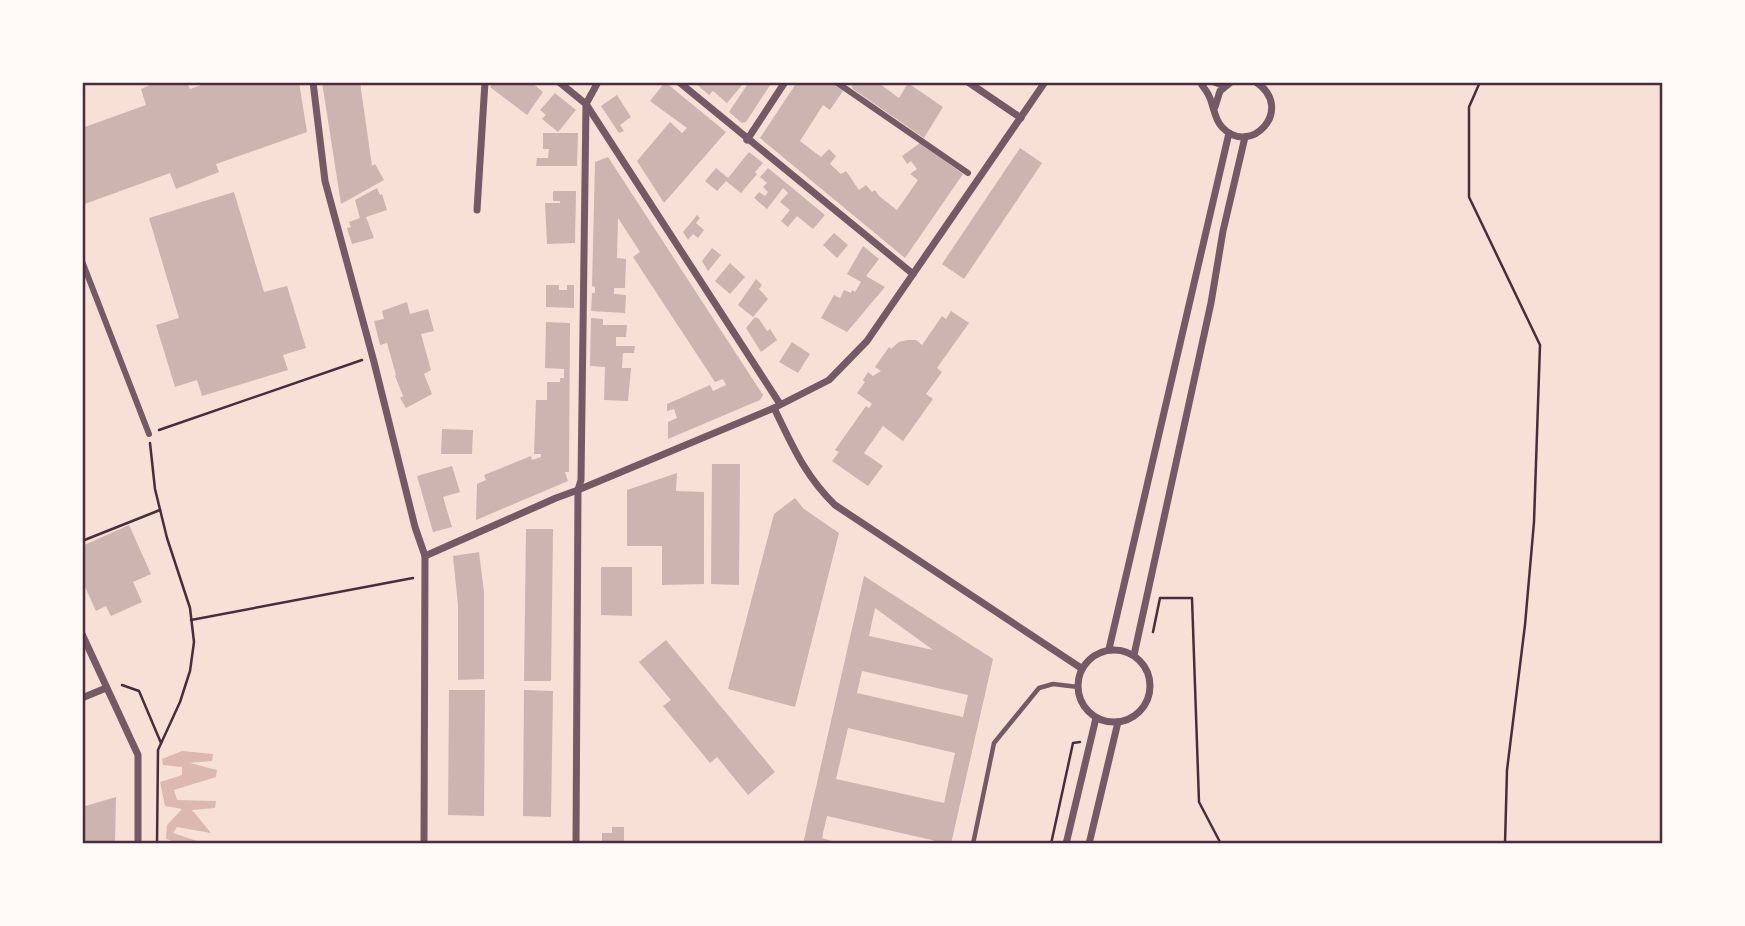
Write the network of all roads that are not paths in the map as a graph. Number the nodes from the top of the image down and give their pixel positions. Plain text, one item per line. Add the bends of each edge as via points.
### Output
1 (313, 82) edge
2 (485, 82) edge
3 (559, 82) edge
4 (598, 82) edge
5 (678, 82) edge
6 (785, 82) edge
7 (836, 82) edge
8 (968, 82) edge
9 (1045, 82) edge
10 (1199, 82) edge
11 (1214, 82) edge
12 (1256, 82) edge
13 (1228, 84) edge
14 (586, 104) junction
15 (1215, 113) junction
16 (1021, 118) junction
17 (1229, 133) junction
18 (1245, 137) junction
19 (747, 140) junction
20 (968, 173) dead end
21 (477, 210) dead end
22 (82, 261) edge
23 (914, 274) junction
24 (777, 406) junction
25 (149, 434) road end
26 (578, 490) junction
27 (425, 556) junction
28 (82, 634) edge
29 (1109, 649) junction
30 (1134, 655) junction
31 (1082, 668) junction
32 (1077, 687) junction
33 (106, 688) junction
34 (82, 698) edge
35 (1096, 718) junction
36 (1118, 722) junction
37 (138, 844) edge
38 (425, 844) edge
39 (576, 844) edge
40 (973, 844) edge
41 (1066, 844) edge
42 (1089, 844) edge

1 - 27 street via 325,181
2 - 21 street
3 - 14 street
4 - 14 street
5 - 19 street
6 - 19 street
7 - 20 street
8 - 16 street
9 - 16 street
10 - 15 street
11 - 13 street
12 - 18 street via 1272,101 1271,118 1261,131
13 - 15 street via 1216,98
14 - 24 street
14 - 26 street
15 - 17 street
16 - 23 street
17 - 18 street
17 - 29 street
18 - 30 street
19 - 23 street
22 - 25 street
23 - 24 street via 867,341 829,380
24 - 26 street
24 - 31 street via 803,467 835,505
26 - 27 street
26 - 39 street
27 - 38 street
28 - 33 street
29 - 30 street
29 - 31 street via 1088,659
30 - 36 street via 1147,669 1150,695 1134,716
31 - 32 street
32 - 35 street via 1088,712
32 - 40 lane via 1054,684 1039,688 994,743
33 - 34 street
33 - 37 street via 138,755
35 - 36 street
35 - 41 street
36 - 42 street

